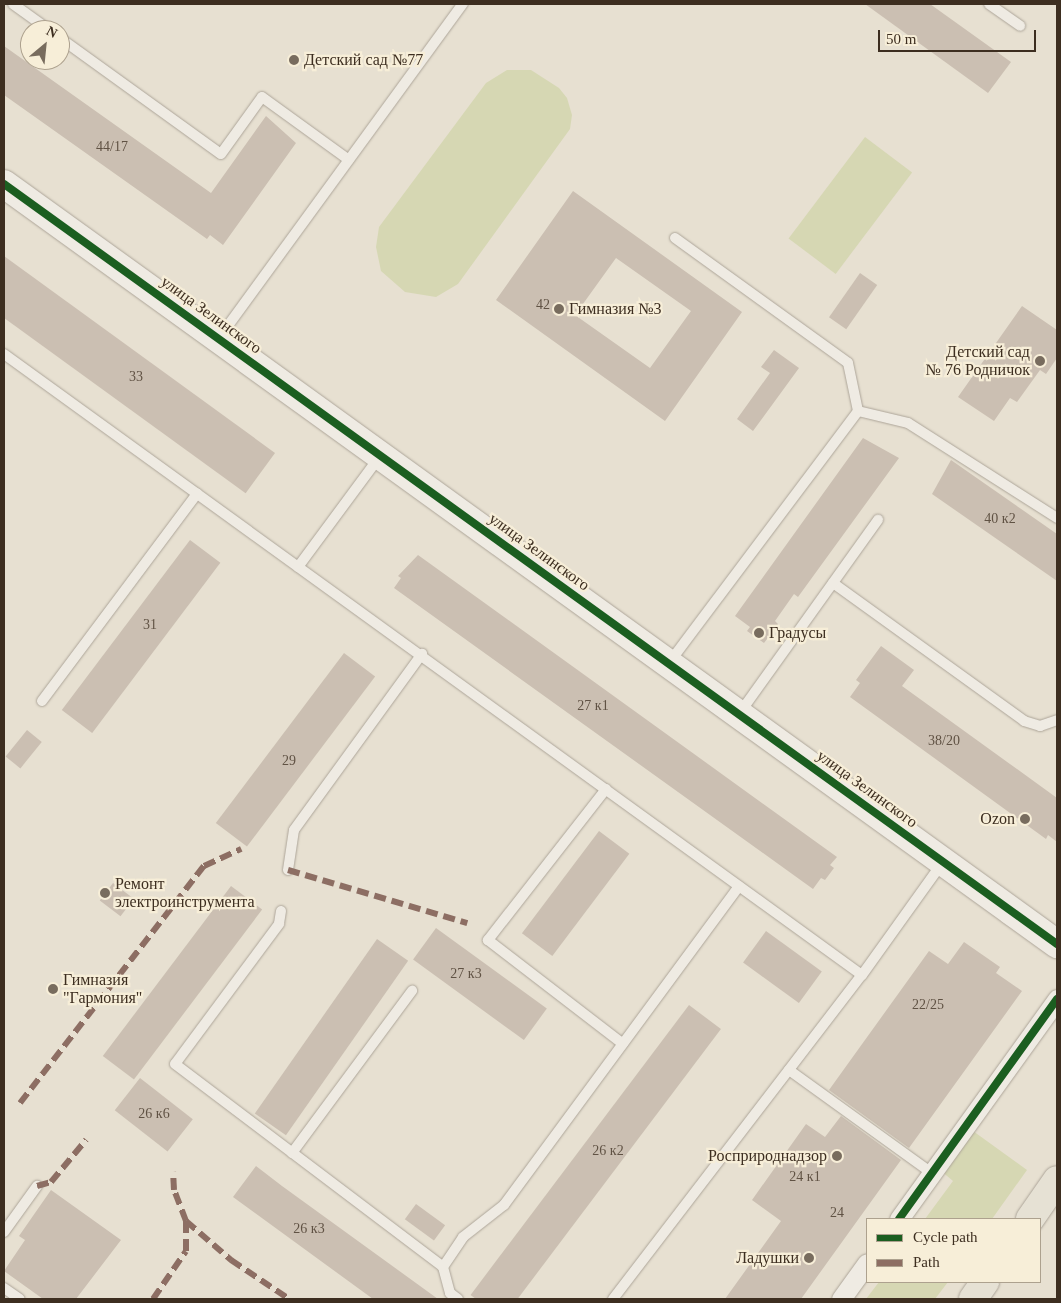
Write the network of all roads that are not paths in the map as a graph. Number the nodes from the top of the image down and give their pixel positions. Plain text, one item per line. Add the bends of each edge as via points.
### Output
1 (13, 4) edge
2 (463, 4) edge
3 (988, 4) edge
4 (35, 20) edge
5 (1020, 26) dead end
6 (70, 45) edge
7 (349, 160) junction
8 (4, 184) edge
9 (675, 238) dead end
10 (219, 338) junction
11 (4, 354) edge
12 (858, 411) junction
13 (381, 455) junction
14 (197, 494) junction
15 (1057, 518) edge
16 (878, 520) dead end
17 (298, 566) junction
18 (833, 583) junction
19 (422, 654) junction
20 (669, 663) junction
21 (42, 701) dead end
22 (739, 714) junction
23 (1057, 720) edge
24 (606, 788) junction
25 (944, 861) junction
26 (288, 870) dead end
27 (739, 886) junction
28 (281, 911) dead end
29 (1057, 944) edge
30 (862, 975) junction
31 (412, 991) dead end
32 (1057, 999) edge
33 (623, 1044) junction
34 (789, 1070) junction
35 (292, 1153) junction
36 (932, 1173) junction
37 (1057, 1180) edge
38 (37, 1186) dead end
39 (900, 1218) edge
40 (1031, 1218) edge
41 (4, 1232) edge
42 (866, 1264) edge
43 (443, 1267) junction
44 (984, 1283) edge
45 (4, 1288) edge
46 (20, 1299) edge
47 (458, 1299) edge
48 (613, 1299) edge
49 (841, 1299) edge
50 (973, 1299) edge

1 - 4 lane
2 - 7 lane
3 - 5 lane
6 - 7 lane via 221,154 262,96
7 - 10 lane
8 - 10 street, улица Зелинского
9 - 12 lane via 848,362
10 - 13 street, улица Зелинского
11 - 14 lane
12 - 15 lane via 908,423
12 - 20 lane
13 - 17 lane
13 - 20 street, улица Зелинского
14 - 17 lane
14 - 21 lane
16 - 18 lane
17 - 19 lane
18 - 22 lane
18 - 23 lane via 1024,721 1040,726
19 - 24 lane
19 - 26 lane via 294,830
20 - 22 street, улица Зелинского
22 - 25 street, улица Зелинского
24 - 27 lane
24 - 33 lane via 488,940
25 - 29 street, улица Зелинского
25 - 30 lane
27 - 30 lane
27 - 33 lane
28 - 35 lane via 279,924 175,1064
30 - 34 lane
31 - 35 lane
32 - 36 street
33 - 43 lane via 504,1205 463,1237
34 - 36 lane
34 - 48 lane
35 - 43 lane
36 - 39 street
37 - 40 main road
38 - 41 lane
42 - 49 street
43 - 47 lane via 450,1293
44 - 50 main road
45 - 46 lane

